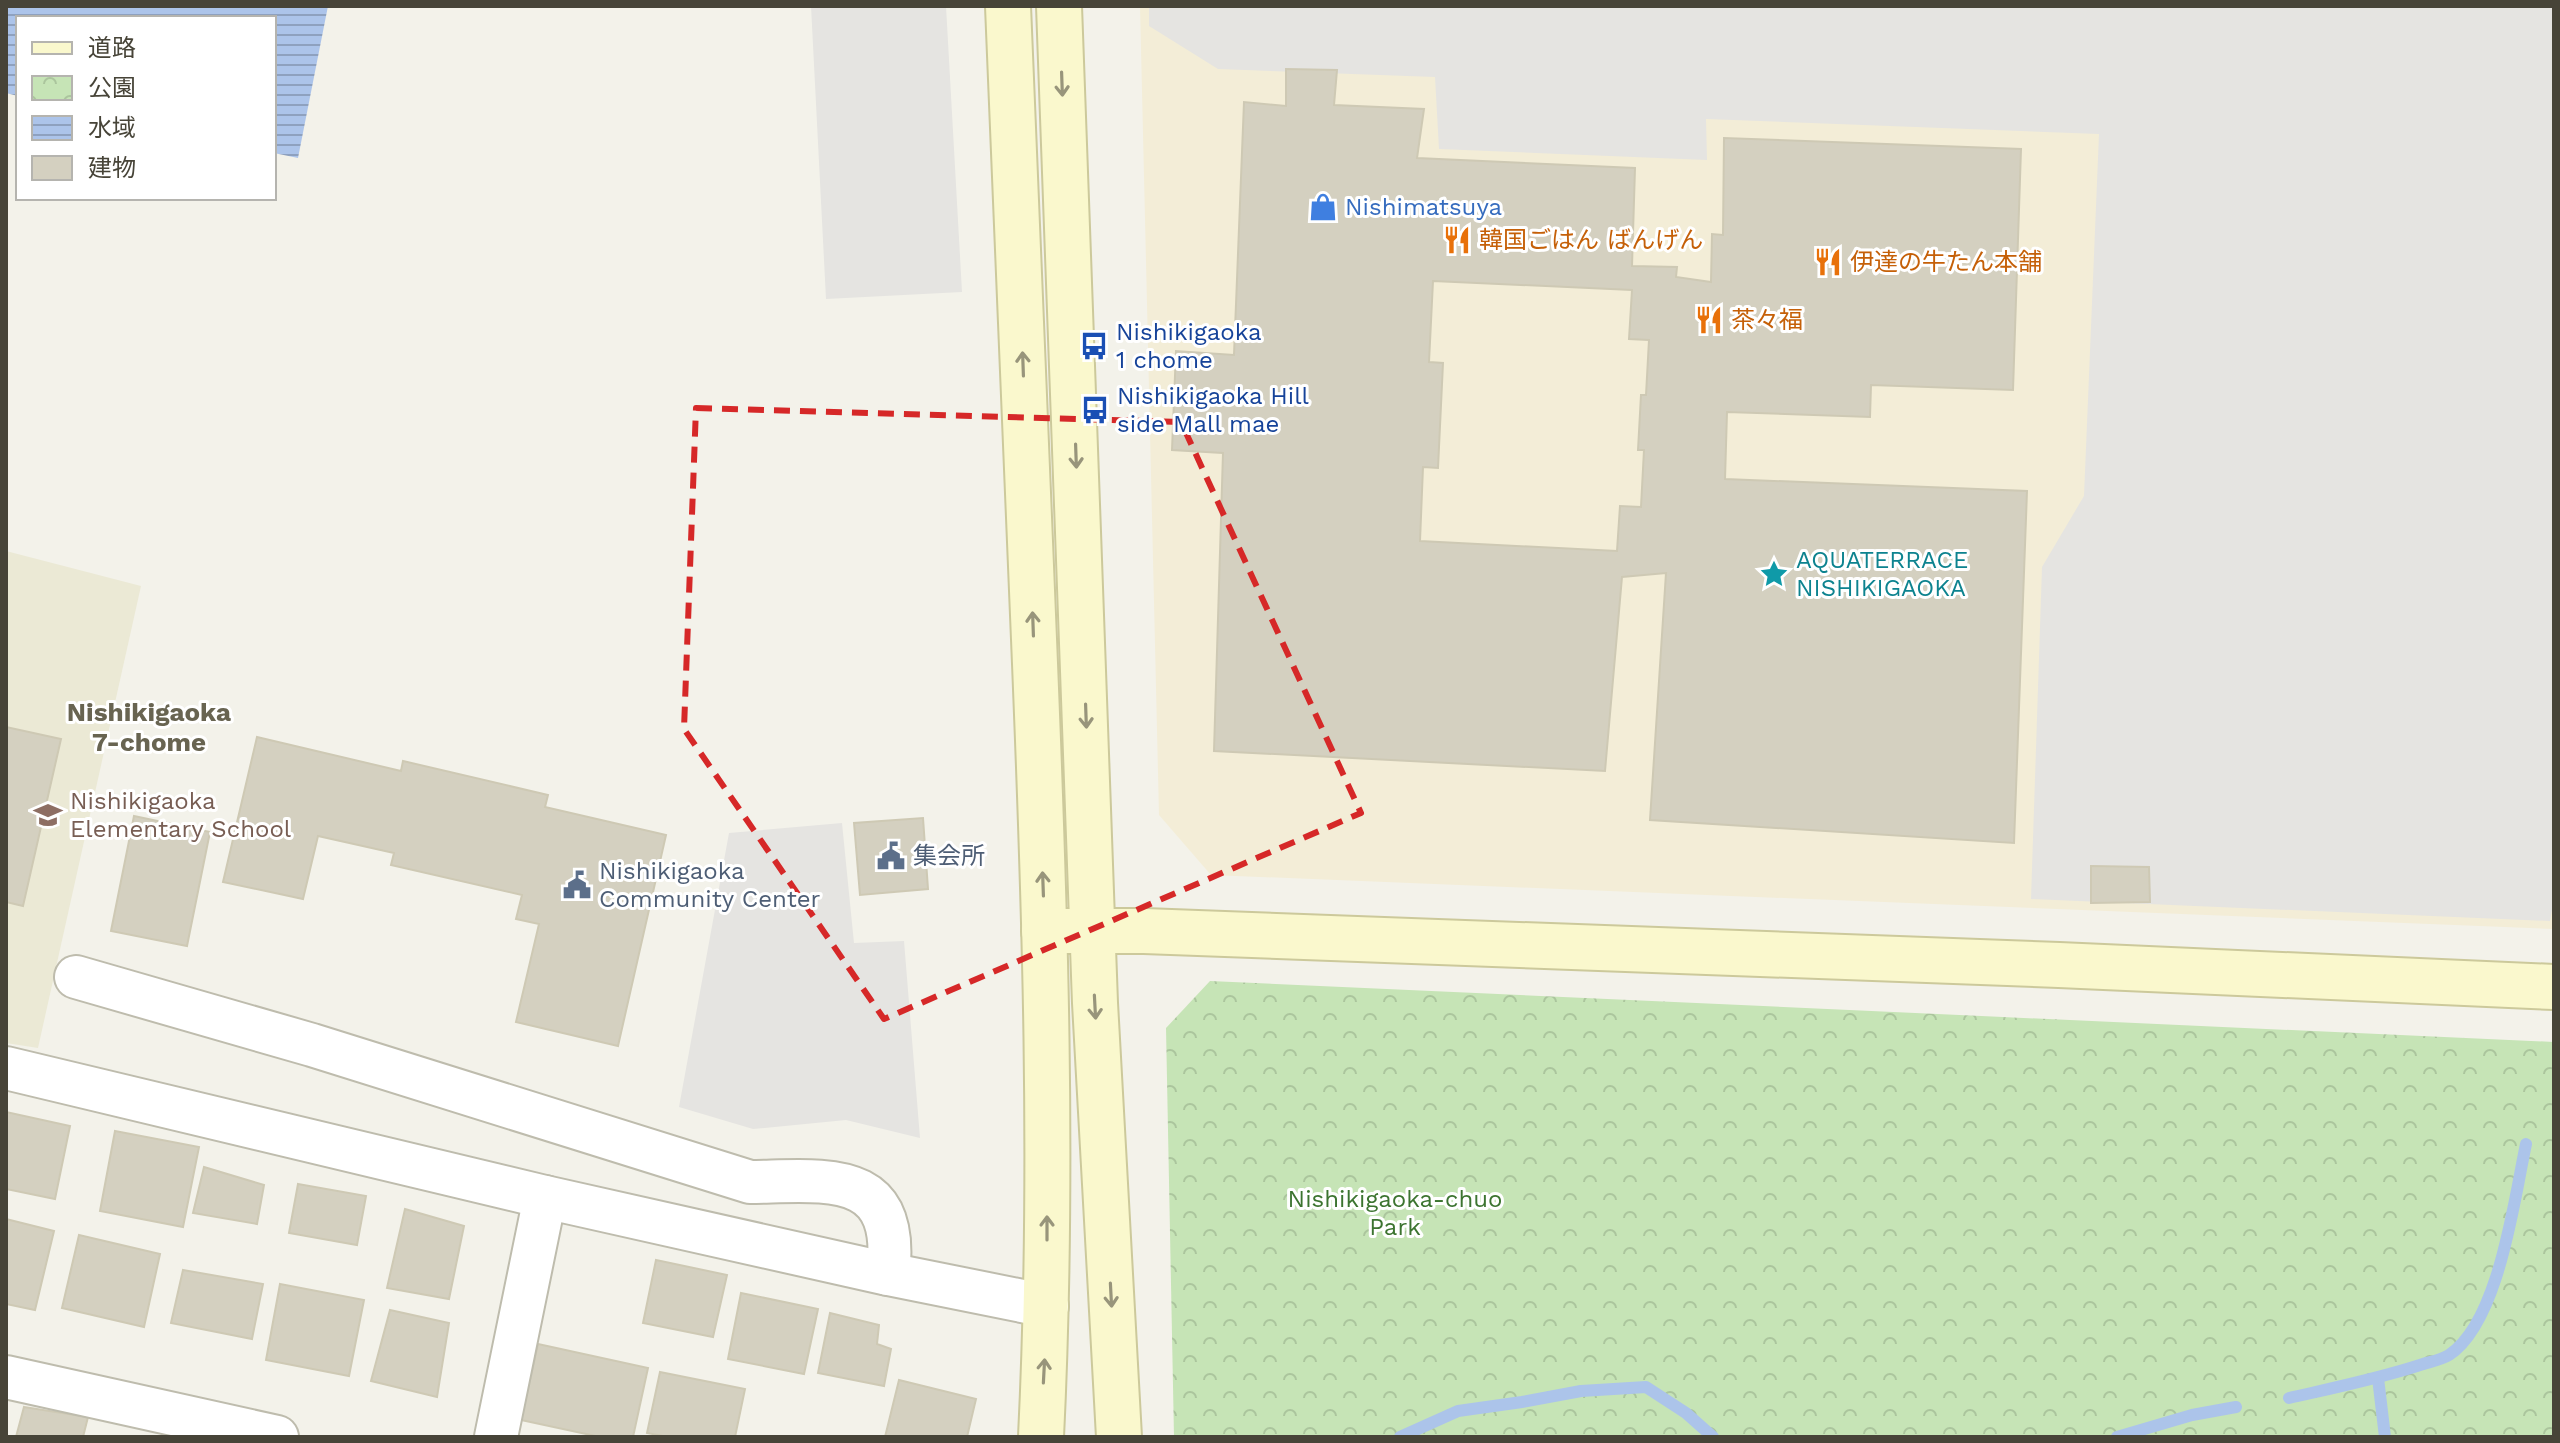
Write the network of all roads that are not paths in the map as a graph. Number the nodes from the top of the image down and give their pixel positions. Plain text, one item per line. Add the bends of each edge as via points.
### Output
1 (1008, 6) edge
2 (1059, 6) edge
3 (1093, 930) junction
4 (1044, 931) junction
5 (76, 977) dead end
6 (2554, 987) edge
7 (6, 1068) edge
8 (545, 1197) junction
9 (888, 1274) junction
10 (1047, 1306) junction
11 (6, 1377) edge
12 (134, 1422) edge
13 (277, 1437) edge
14 (496, 1437) edge
15 (1041, 1437) edge
16 (1119, 1437) edge

4 -> 1 street
2 -> 3 street
3 - 4 street
3 - 6 street
3 -> 16 street
10 -> 4 street
5 - 9 street via 750,1182 851,1185 876,1202 889,1229
7 - 8 street
8 - 9 street
8 - 14 street
9 - 10 street
15 -> 10 street
11 - 12 street
12 - 13 street

